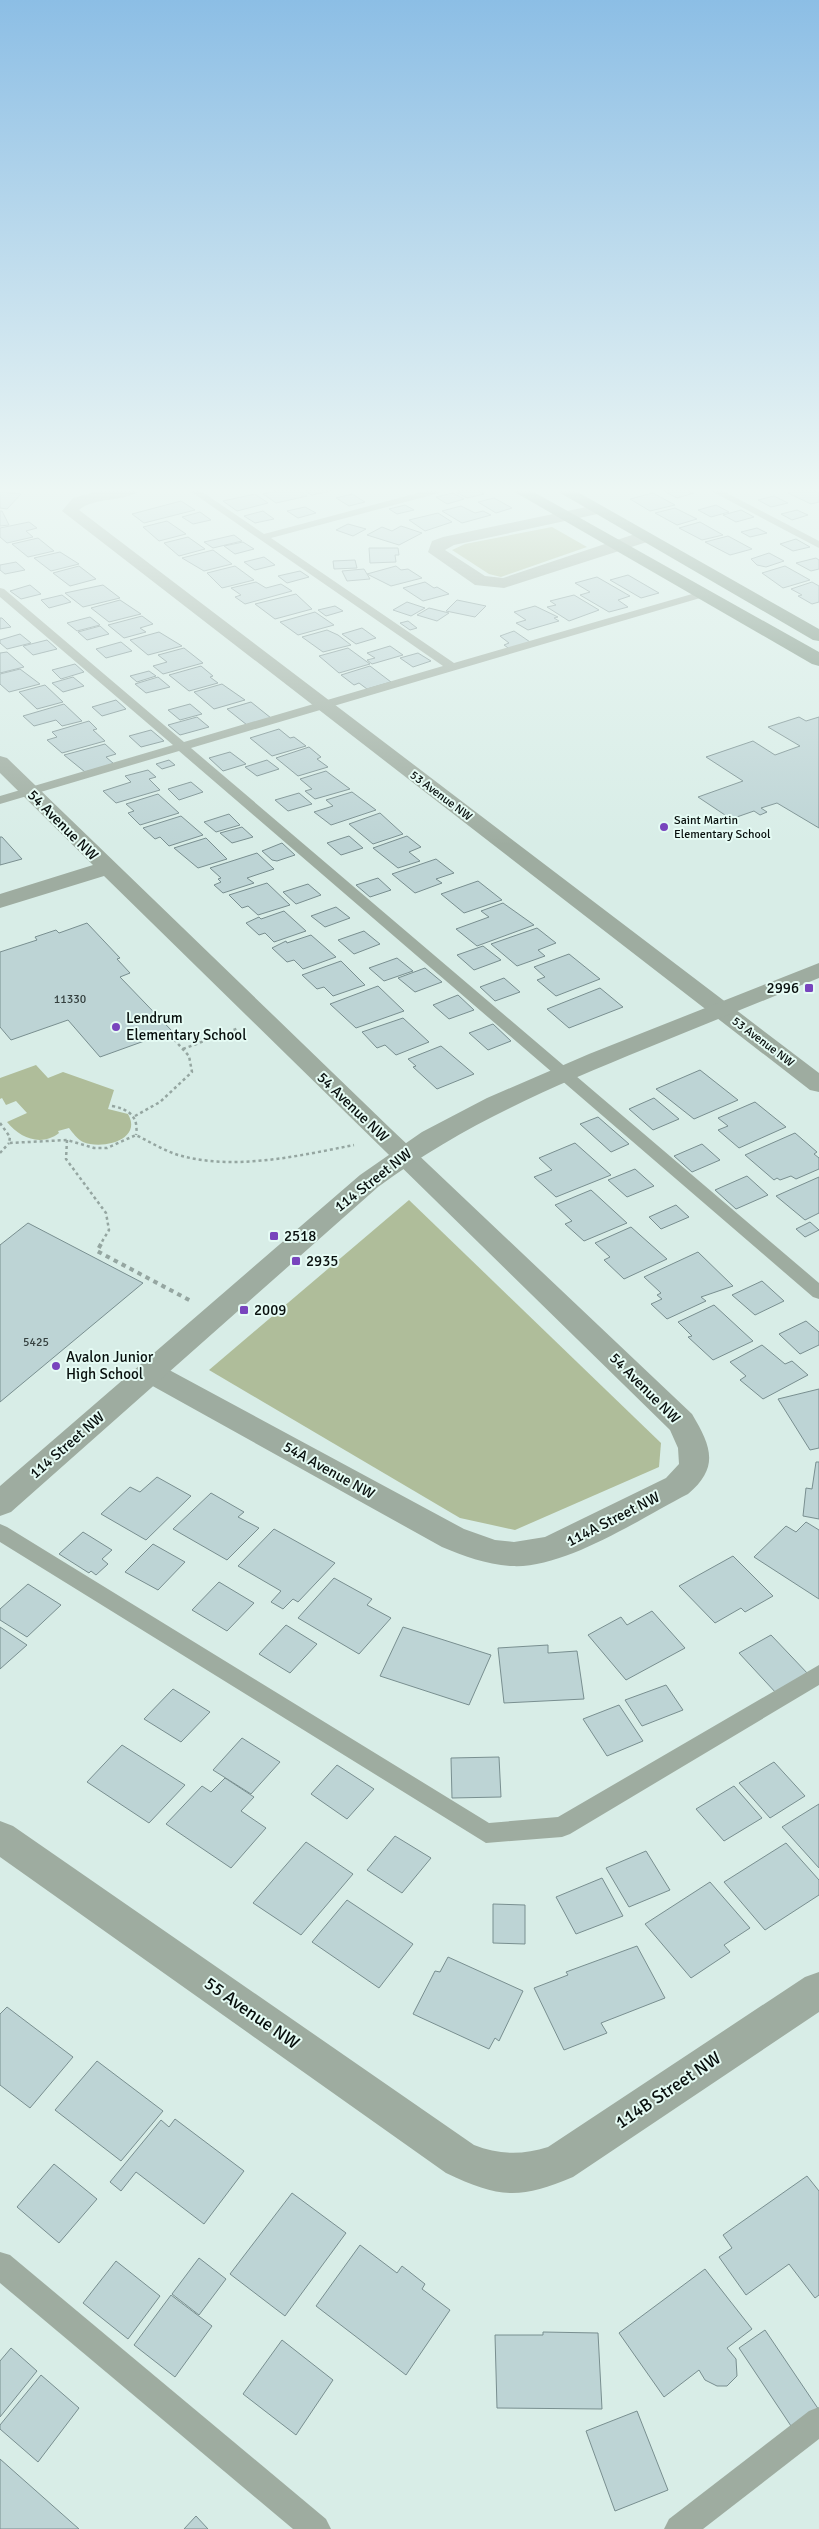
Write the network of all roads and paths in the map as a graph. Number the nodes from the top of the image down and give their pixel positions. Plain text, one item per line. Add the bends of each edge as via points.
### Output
1 (21, 609) edge
2 (195, 609) edge
3 (369, 609) edge
4 (652, 609) edge
5 (729, 609) edge
6 (772, 609) edge
7 (819, 636) edge
8 (819, 660) edge
9 (453, 668) junction
10 (322, 706) junction
11 (182, 748) junction
12 (0, 762) edge
13 (30, 792) junction
14 (0, 800) edge
15 (106, 868) junction
16 (0, 901) edge
17 (819, 970) edge
18 (721, 1010) junction
19 (263, 1019) junction
20 (170, 1035) dead end
21 (183, 1049) junction
22 (562, 1073) junction
23 (819, 1085) edge
24 (112, 1106) dead end
25 (135, 1116) junction
26 (0, 1123) edge
27 (136, 1135) junction
28 (67, 1140) junction
29 (9, 1143) junction
30 (354, 1146) dead end
31 (0, 1153) edge
32 (404, 1155) junction
33 (819, 1293) edge
34 (216, 1314) junction
35 (150, 1372) junction
36 (695, 1457) joint
37 (0, 1504) edge
38 (0, 1532) edge
39 (513, 1554) joint
40 (819, 1674) edge
41 (0, 1837) edge
42 (819, 1990) edge
43 (511, 2174) joint
44 (0, 2265) edge
45 (819, 2421) edge
46 (316, 2529) edge
47 (679, 2529) edge

1 - 11 lane
2 - 10 street, 53 Avenue NW
3 - 9 lane
4 - 9 lane
5 - 8 main road
6 - 7 main road
9 - 10 lane
10 - 11 lane
10 - 18 street, 53 Avenue NW
11 - 13 lane
11 - 22 lane
12 - 13 street, 54 Avenue NW
13 - 14 lane
13 - 15 street, 54 Avenue NW
15 - 16 street
15 - 19 street, 54 Avenue NW
17 - 18 street, 114 Street NW
18 - 22 street, 114 Street NW
18 - 23 street, 53 Avenue NW
19 - 21 path
19 - 32 street, 54 Avenue NW
20 - 21 path
21 - 25 path via 190,1057 192,1072 160,1102
22 - 32 street, 114 Street NW via 486,1107
22 - 33 lane
24 - 25 path via 129,1110
25 - 27 path via 139,1125
26 - 29 path via 10,1137
27 - 28 path via 107,1148 94,1148
27 - 30 path via 181,1156 239,1161 280,1159
28 - 29 path
28 - 34 path via 66,1159 106,1213 109,1230 97,1251
29 - 31 path
32 - 34 street, 114 Street NW via 369,1181
32 - 36 street, 54 Avenue NW via 681,1422 690,1437
34 - 35 street, 114 Street NW
35 - 37 street, 114 Street NW
35 - 39 street, 54A Avenue NW via 453,1538 473,1547
36 - 39 street, 114A Street NW via 694,1468 677,1486 567,1544
38 - 40 lane via 486,1833 562,1826
41 - 43 street, 55 Avenue NW via 460,2159 485,2171
42 - 43 street, 114B Street NW via 559,2163 534,2172
44 - 46 lane
45 - 47 lane

